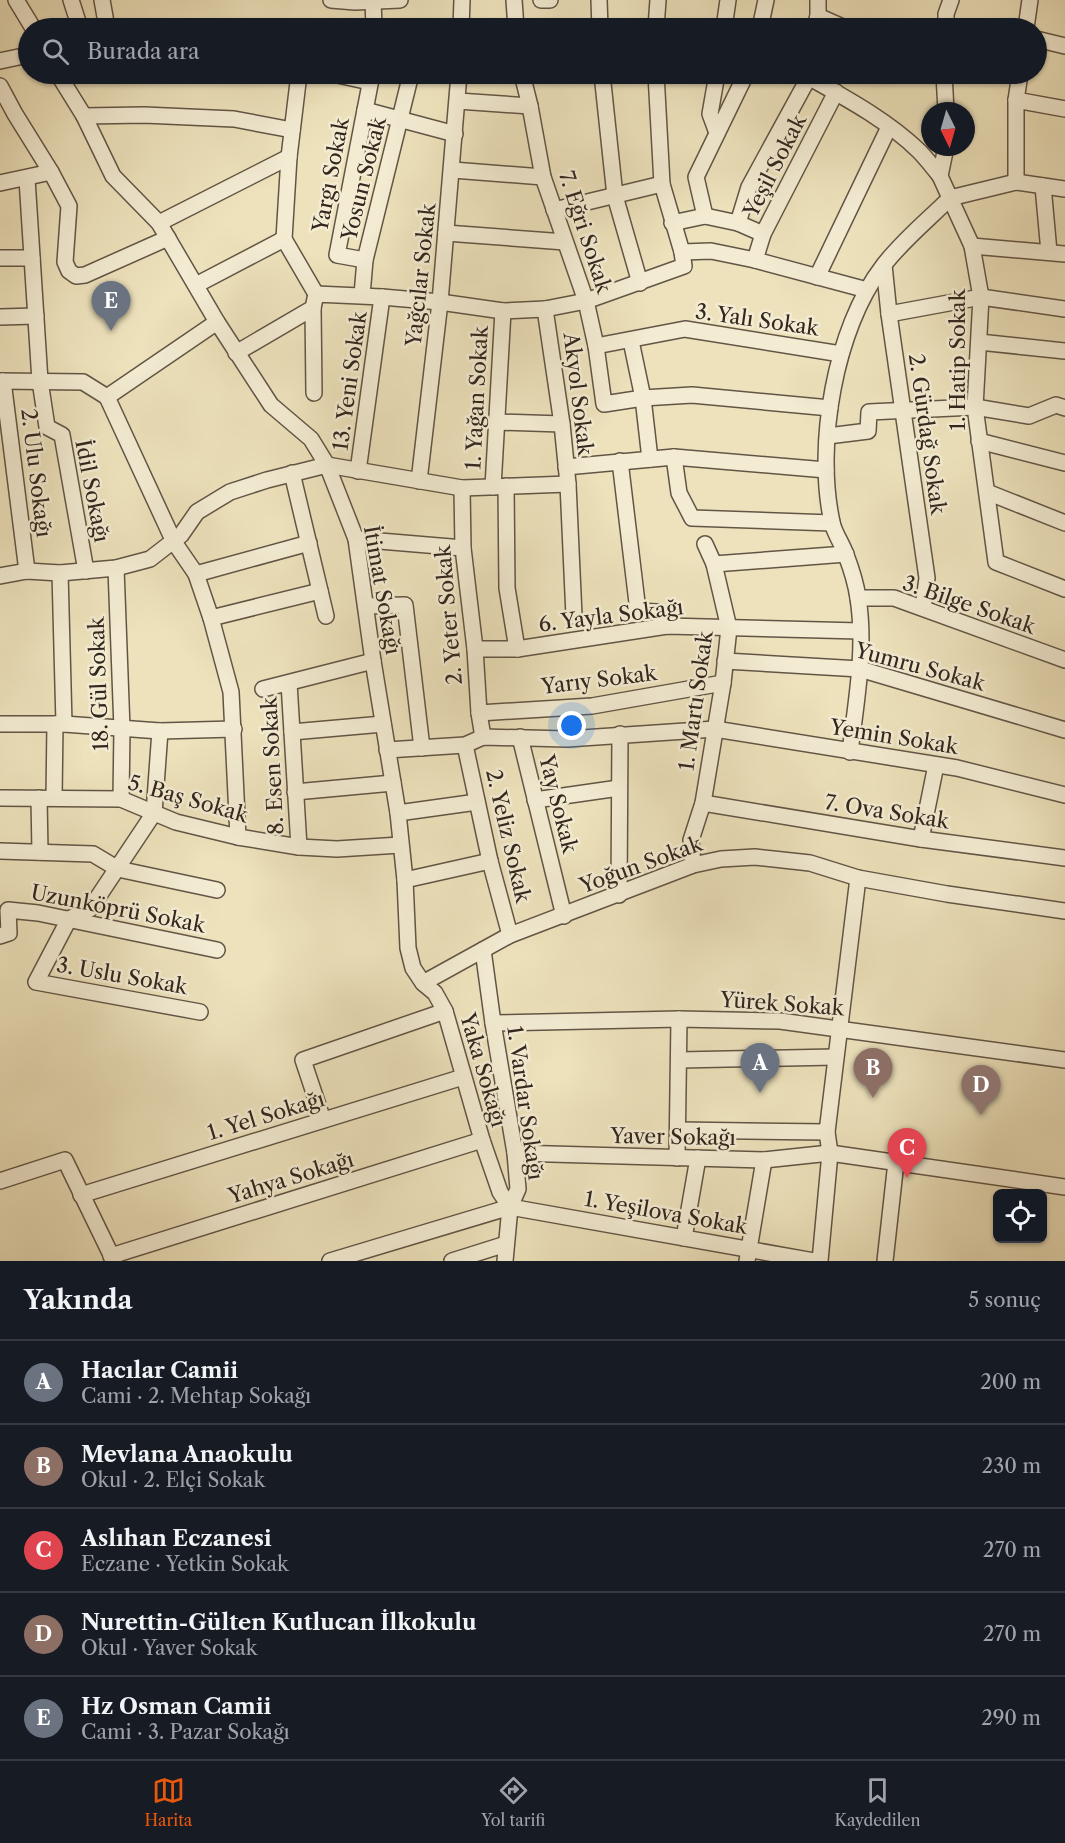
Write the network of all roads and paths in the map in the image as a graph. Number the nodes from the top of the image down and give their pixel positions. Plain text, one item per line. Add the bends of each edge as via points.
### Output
1 (16, 0) edge
2 (71, 0) edge
3 (102, 0) edge
4 (332, 0) edge
5 (373, 0) edge
6 (400, 0) edge
7 (462, 0) edge
8 (514, 0) edge
9 (543, 0) edge
10 (550, 0) edge
11 (598, 0) edge
12 (658, 0) edge
13 (728, 0) edge
14 (766, 0) edge
15 (951, 0) edge
16 (1030, 0) edge
17 (27, 18) edge
18 (77, 18) edge
19 (105, 18) edge
20 (374, 18) edge
21 (461, 18) edge
22 (515, 18) edge
23 (599, 18) edge
24 (657, 18) edge
25 (725, 18) edge
26 (762, 18) edge
27 (946, 18) edge
28 (1027, 18) edge
29 (1047, 42) edge
30 (1065, 46) edge
31 (18, 58) edge
32 (0, 61) edge
33 (64, 84) edge
34 (298, 84) edge
35 (370, 84) edge
36 (409, 84) edge
37 (459, 84) edge
38 (524, 84) edge
39 (603, 84) edge
40 (657, 84) edge
41 (715, 84) edge
42 (741, 84) edge
43 (801, 84) edge
44 (822, 84) edge
45 (944, 84) edge
46 (1018, 84) edge
47 (0, 86) edge
48 (836, 92) junction
49 (1016, 100) junction
50 (458, 101) junction
51 (945, 102) edge
52 (530, 106) junction
53 (1065, 109) edge
54 (365, 110) junction
55 (7, 115) edge
56 (84, 116) junction
57 (401, 119) junction
58 (889, 127) junction
59 (292, 130) junction
60 (717, 133) junction
61 (455, 134) junction
62 (944, 156) edge
63 (289, 158) junction
64 (453, 170) junction
65 (51, 172) junction
66 (940, 176) junction
67 (543, 177) junction
68 (27, 179) junction
69 (1016, 182) junction
70 (0, 183) edge
71 (662, 184) junction
72 (1043, 186) junction
73 (1065, 189) edge
74 (615, 196) junction
75 (950, 198) junction
76 (554, 210) junction
77 (705, 216) junction
78 (159, 223) junction
79 (672, 223) junction
80 (738, 223) junction
81 (446, 233) junction
82 (763, 234) junction
83 (168, 237) junction
84 (284, 238) junction
85 (565, 242) junction
86 (972, 246) junction
87 (682, 252) junction
88 (1049, 252) junction
89 (1065, 254) edge
90 (0, 258) edge
91 (32, 258) junction
92 (364, 260) junction
93 (755, 260) junction
94 (884, 265) junction
95 (817, 277) junction
96 (640, 283) junction
97 (196, 285) junction
98 (867, 290) junction
99 (362, 295) junction
100 (382, 297) junction
101 (981, 297) junction
102 (314, 301) junction
103 (440, 302) junction
104 (586, 302) junction
105 (545, 309) junction
106 (1065, 309) edge
107 (502, 311) junction
108 (889, 314) junction
109 (36, 316) junction
110 (0, 317) edge
111 (217, 322) junction
112 (631, 340) junction
113 (979, 342) junction
114 (596, 346) junction
115 (1065, 351) edge
116 (236, 353) junction
117 (841, 354) junction
118 (2, 381) edge
119 (40, 381) junction
120 (314, 393) dead end
121 (107, 397) junction
122 (643, 398) junction
123 (975, 407) junction
124 (830, 408) junction
125 (1065, 408) edge
126 (902, 409) junction
127 (496, 422) junction
128 (561, 424) junction
129 (828, 435) junction
130 (979, 441) junction
131 (674, 457) junction
132 (650, 459) junction
133 (620, 461) junction
134 (1065, 463) edge
135 (327, 465) junction
136 (566, 467) junction
137 (825, 470) junction
138 (358, 471) junction
139 (292, 474) junction
140 (419, 481) junction
141 (568, 484) junction
142 (500, 487) junction
143 (462, 488) junction
144 (987, 492) junction
145 (832, 523) junction
146 (1065, 523) edge
147 (356, 539) junction
148 (174, 542) junction
149 (309, 543) junction
150 (705, 544) dead end
151 (463, 548) junction
152 (846, 554) junction
153 (714, 564) junction
154 (116, 568) junction
155 (27, 571) junction
156 (86, 571) junction
157 (60, 573) junction
158 (196, 574) junction
159 (0, 576) edge
160 (1065, 589) edge
161 (320, 591) junction
162 (858, 598) junction
163 (366, 606) junction
164 (923, 608) junction
165 (326, 616) dead end
166 (574, 616) dead end
167 (211, 618) junction
168 (667, 626) junction
169 (729, 628) junction
170 (860, 631) junction
171 (475, 649) junction
172 (517, 649) junction
173 (1065, 660) edge
174 (373, 661) junction
175 (725, 661) junction
176 (860, 669) junction
177 (289, 683) junction
178 (723, 683) junction
179 (263, 689) dead end
180 (479, 713) junction
181 (0, 724) edge
182 (59, 724) junction
183 (383, 724) junction
184 (122, 729) junction
185 (234, 729) junction
186 (715, 729) junction
187 (1065, 730) edge
188 (160, 731) junction
189 (292, 732) junction
190 (620, 734) junction
191 (483, 737) junction
192 (520, 737) junction
193 (465, 745) junction
194 (422, 748) junction
195 (387, 750) junction
196 (850, 752) junction
197 (936, 765) junction
198 (393, 783) junction
199 (619, 788) junction
200 (296, 792) junction
201 (1065, 795) edge
202 (0, 798) edge
203 (47, 798) junction
204 (121, 799) junction
205 (535, 800) junction
206 (477, 802) junction
207 (703, 803) junction
208 (154, 813) junction
209 (398, 813) junction
210 (238, 837) junction
211 (921, 839) junction
212 (400, 845) junction
213 (299, 847) junction
214 (0, 851) edge
215 (40, 852) junction
216 (1065, 858) edge
217 (490, 861) junction
218 (693, 865) junction
219 (118, 869) junction
220 (858, 878) junction
221 (405, 880) junction
222 (218, 890) dead end
223 (618, 895) junction
224 (1065, 910) edge
225 (564, 916) junction
226 (69, 919) junction
227 (510, 935) junction
228 (0, 936) edge
229 (217, 950) dead end
230 (483, 950) junction
231 (423, 983) junction
232 (445, 1011) junction
233 (200, 1012) dead end
234 (679, 1019) junction
235 (493, 1023) junction
236 (839, 1029) junction
237 (835, 1057) junction
238 (679, 1060) junction
239 (1065, 1060) edge
240 (463, 1077) junction
241 (323, 1120) junction
242 (678, 1131) junction
243 (827, 1132) junction
244 (482, 1140) junction
245 (515, 1153) junction
246 (830, 1153) junction
247 (677, 1158) junction
248 (698, 1158) junction
249 (764, 1160) junction
250 (896, 1162) junction
251 (0, 1180) edge
252 (1065, 1187) edge
253 (81, 1195) junction
254 (510, 1207) junction
255 (684, 1238) junction
256 (506, 1244) junction
257 (748, 1255) edge
258 (112, 1258) edge
259 (330, 1261) edge
260 (452, 1261) edge
261 (505, 1261) edge
262 (814, 1261) edge
263 (820, 1261) edge
264 (885, 1261) edge

1 - 17 street
2 - 18 street
3 - 19 street
4 - 5 street
5 - 6 street
5 - 20 street
7 - 21 street
8 - 22 street
9 - 10 street
11 - 23 street
12 - 24 street
13 - 25 street
14 - 26 street
15 - 27 street
16 - 28 street
29 - 30 street
31 - 32 street
33 - 56 street, İtimat Sokağı
34 - 59 street
35 - 54 street, Yargı Sokak
36 - 57 street, Yosun Sokak
37 - 50 street, Yağcılar Sokak
38 - 52 street, 7. Eğri Sokak
39 - 74 street
40 - 71 street
41 - 60 street via 710,114
42 - 60 street
43 - 80 street via 749,187
44 - 48 street, 1. Hatip Sokak
45 - 51 street
46 - 49 street
47 - 55 street
48 - 58 street, 1. Hatip Sokak
48 - 82 street, Yeşil Sokak
49 - 53 street
49 - 69 street
50 - 52 street
50 - 61 street, Yağcılar Sokak
52 - 67 street, 7. Eğri Sokak
54 - 57 street, Yargı Sokak
54 - 92 street, Yargı Sokak via 337,255
55 - 65 street
56 - 59 street via 234,120
56 - 78 street, İtimat Sokağı via 113,176
57 - 61 street, Yargı Sokak
57 - 92 street, Yosun Sokak
58 - 66 street, 1. Hatip Sokak via 919,151
58 - 95 street
59 - 63 street
60 - 77 street via 696,177
61 - 64 street, Yağcılar Sokak
62 - 66 street
63 - 78 street
63 - 84 street
64 - 67 street
64 - 81 street, Yağcılar Sokak
65 - 68 street
65 - 83 street via 69,206 65,262 76,276
66 - 75 street, 1. Hatip Sokak
67 - 76 street, 7. Eğri Sokak
68 - 70 street
68 - 91 street
69 - 72 street
69 - 75 street
71 - 74 street
71 - 79 street
72 - 73 street
72 - 88 street
74 - 76 street
74 - 96 street
75 - 86 street, 1. Hatip Sokak
75 - 94 street
76 - 85 street, 7. Eğri Sokak
77 - 79 street
77 - 80 street
78 - 83 street, İtimat Sokağı
79 - 87 street
80 - 82 street
81 - 85 street
81 - 103 street, Yağcılar Sokak
82 - 93 street, Yeşil Sokak
83 - 97 street, İtimat Sokağı
84 - 97 street
84 - 102 street
85 - 104 street, 7. Eğri Sokak
86 - 88 street
86 - 101 street, 1. Hatip Sokak
87 - 93 street via 711,251
87 - 96 street via 684,266
88 - 89 street
90 - 91 street
91 - 109 street
92 - 99 street, Yosun Sokak
93 - 95 street
94 - 98 street
94 - 108 street, 2. Gürdağ Sokak
95 - 98 street
96 - 104 street
97 - 111 street, İtimat Sokağı
98 - 117 street
99 - 100 street
99 - 102 street
100 - 103 street
100 - 138 street, 13. Yeni Sokak
101 - 106 street
101 - 108 street
101 - 113 street, 1. Hatip Sokak
102 - 116 street
102 - 120 street
103 - 107 street
103 - 140 street, Yağcılar Sokak
104 - 105 street
104 - 114 street, 7. Eğri Sokak
105 - 107 street
105 - 128 street, Akyol Sokak
107 - 127 street, 1. Yağan Sokak
108 - 126 street, 2. Gürdağ Sokak
109 - 110 street
109 - 119 street
111 - 116 street, İtimat Sokağı
111 - 121 street
112 - 114 street, 3. Yalı Sokak
112 - 117 street, 3. Yalı Sokak via 685,329
112 - 122 street
113 - 115 street
113 - 123 street, 1. Hatip Sokak
114 - 122 street, 7. Eğri Sokak via 604,404
116 - 135 street, İtimat Sokağı via 272,405 311,439
117 - 124 street
118 - 119 street
118 - 155 street, 2. Ulu Sokağı
119 - 121 street via 83,382
119 - 156 street, İdil Sokağı via 47,427 62,435
121 - 148 street
122 - 124 street via 692,395
122 - 132 street
123 - 125 street via 1029,416 1056,405
123 - 126 street
123 - 130 street, 1. Hatip Sokak
124 - 129 street
126 - 129 street via 869,412 868,431
126 - 164 street, 2. Gürdağ Sokak via 927,578
127 - 128 street
127 - 142 street, 1. Yağan Sokak
128 - 136 street, Akyol Sokak
129 - 137 street
130 - 134 street
130 - 144 street, 1. Hatip Sokak
131 - 132 street
131 - 137 street
131 - 145 street via 679,493 692,518
132 - 133 street
133 - 136 street
133 - 168 street via 638,611 656,612
135 - 138 street
135 - 139 street
135 - 147 street, İtimat Sokağı
136 - 141 street, Akyol Sokak
137 - 145 street
138 - 140 street
139 - 148 street via 230,492 197,512
139 - 149 street
140 - 143 street
141 - 142 street
141 - 166 street, Akyol Sokak
142 - 143 street
142 - 172 street, 1. Yağan Sokak via 507,588
143 - 151 street, 2. Yeter Sokak
144 - 146 street
144 - 160 street, 1. Hatip Sokak via 996,562
145 - 152 street
147 - 151 street
147 - 163 street, İtimat Sokağı
148 - 154 street via 150,559
148 - 158 street
149 - 158 street
149 - 161 street
150 - 153 street, 1. Martı Sokak
151 - 171 street, 2. Yeter Sokak
152 - 153 street
152 - 162 street
153 - 169 street, 1. Martı Sokak
154 - 156 street
154 - 184 street, 18. Gül Sokak
155 - 157 street
155 - 159 street
156 - 157 street
157 - 182 street
158 - 167 street
161 - 165 street
161 - 167 street
162 - 164 street, 3. Bilge Sokak via 894,598
162 - 170 street
163 - 174 street, İtimat Sokağı
163 - 194 street via 405,605
164 - 173 street, 3. Bilge Sokak
167 - 185 street via 231,693
168 - 169 street, 6. Yayla Sokağı
168 - 172 street, 6. Yayla Sokağı
169 - 170 street, 6. Yayla Sokağı
169 - 175 street, 1. Martı Sokak
170 - 176 street
171 - 172 street, 6. Yayla Sokağı
171 - 180 street, 2. Yeter Sokak
174 - 177 street
174 - 183 street, İtimat Sokağı
175 - 176 street, Yumru Sokak
175 - 178 street, 1. Martı Sokak
176 - 187 street, Yumru Sokak
176 - 196 street
177 - 179 street
177 - 189 street, 8. Esen Sokak
178 - 180 street, Yarıy Sokak via 592,706
178 - 186 street, 1. Martı Sokak
180 - 191 street, 2. Yeter Sokak
181 - 182 street
182 - 184 street
182 - 203 street
183 - 189 street
183 - 195 street, İtimat Sokağı
184 - 188 street
184 - 204 street, 18. Gül Sokak
185 - 188 street
185 - 210 street
186 - 190 street, Yemin Sokak
186 - 196 street, Yemin Sokak
186 - 207 street, 1. Martı Sokak
188 - 208 street
189 - 200 street, 8. Esen Sokak
190 - 192 street, Yemin Sokak via 567,739
190 - 199 street
191 - 192 street, Yemin Sokak
191 - 193 street
192 - 205 street, Yay Sokak
193 - 194 street
193 - 206 street, 2. Yeliz Sokak
194 - 195 street
195 - 198 street, İtimat Sokağı
196 - 197 street, Yemin Sokak
197 - 201 street, Yemin Sokak
197 - 211 street
198 - 200 street
198 - 209 street, İtimat Sokağı
199 - 205 street
199 - 223 street
200 - 213 street, 8. Esen Sokak
202 - 203 street, 5. Baş Sokak
203 - 204 street, 5. Baş Sokak
203 - 215 street
204 - 208 street, 5. Baş Sokak
205 - 225 street, Yay Sokak
206 - 209 street
206 - 217 street, 2. Yeliz Sokak
207 - 211 street, 7. Ova Sokak
207 - 218 street, 1. Martı Sokak via 691,840
208 - 210 street, 5. Baş Sokak
208 - 219 street
209 - 212 street, İtimat Sokağı
210 - 213 street, 5. Baş Sokak
211 - 216 street, 7. Ova Sokak
212 - 213 street, 5. Baş Sokak
212 - 221 street, İtimat Sokağı
214 - 215 street
215 - 219 street via 93,854
217 - 221 street
217 - 227 street, 2. Yeliz Sokak
218 - 220 street, Yoğun Sokak via 755,858 810,863
218 - 223 street, Yoğun Sokak
219 - 222 street
219 - 226 street via 90,909
220 - 224 street, Yoğun Sokak
220 - 236 street
221 - 231 street, İtimat Sokağı via 408,948 412,968
223 - 225 street, Yoğun Sokak
225 - 227 street, Yoğun Sokak
226 - 228 street, Uzunköprü Sokak via 8,910 9,933
226 - 229 street, Uzunköprü Sokak
226 - 233 street, 3. Uslu Sokak via 36,982
227 - 230 street, Yoğun Sokak
230 - 231 street, Yoğun Sokak
230 - 235 street, 1. Vardar Sokağı
231 - 232 street, Yaka Sokağı via 435,993
232 - 240 street, Yaka Sokağı
232 - 241 street via 303,1060
234 - 235 street, Yürek Sokak
234 - 236 street, Yürek Sokak via 780,1021
234 - 238 street
235 - 245 street, 1. Vardar Sokağı
236 - 237 street
236 - 239 street, Yürek Sokak
237 - 238 street
237 - 243 street
238 - 242 street
240 - 241 street, 1. Yel Sokağı
240 - 244 street, Yaka Sokağı
241 - 253 street, 1. Yel Sokağı
242 - 243 street
242 - 247 street
243 - 246 street
244 - 254 street, Yaka Sokağı via 500,1192
244 - 258 street, Yahya Sokağı
245 - 247 street, Yaver Sokağı
245 - 254 street, 1. Vardar Sokağı via 518,1189
246 - 249 street, Yaver Sokağı
246 - 250 street, Yaver Sokağı
246 - 263 street
247 - 248 street, Yaver Sokağı
248 - 249 street, Yaver Sokağı
248 - 255 street
249 - 257 street
250 - 252 street, Yaver Sokağı
250 - 264 street
251 - 253 street via 65,1160
253 - 258 street
254 - 255 street, 1. Yeşilova Sokak
254 - 256 street, 1. Vardar Sokağı
254 - 259 street
255 - 257 street, 1. Yeşilova Sokak
256 - 260 street
256 - 261 street, 1. Vardar Sokağı
257 - 262 street, 1. Yeşilova Sokak

